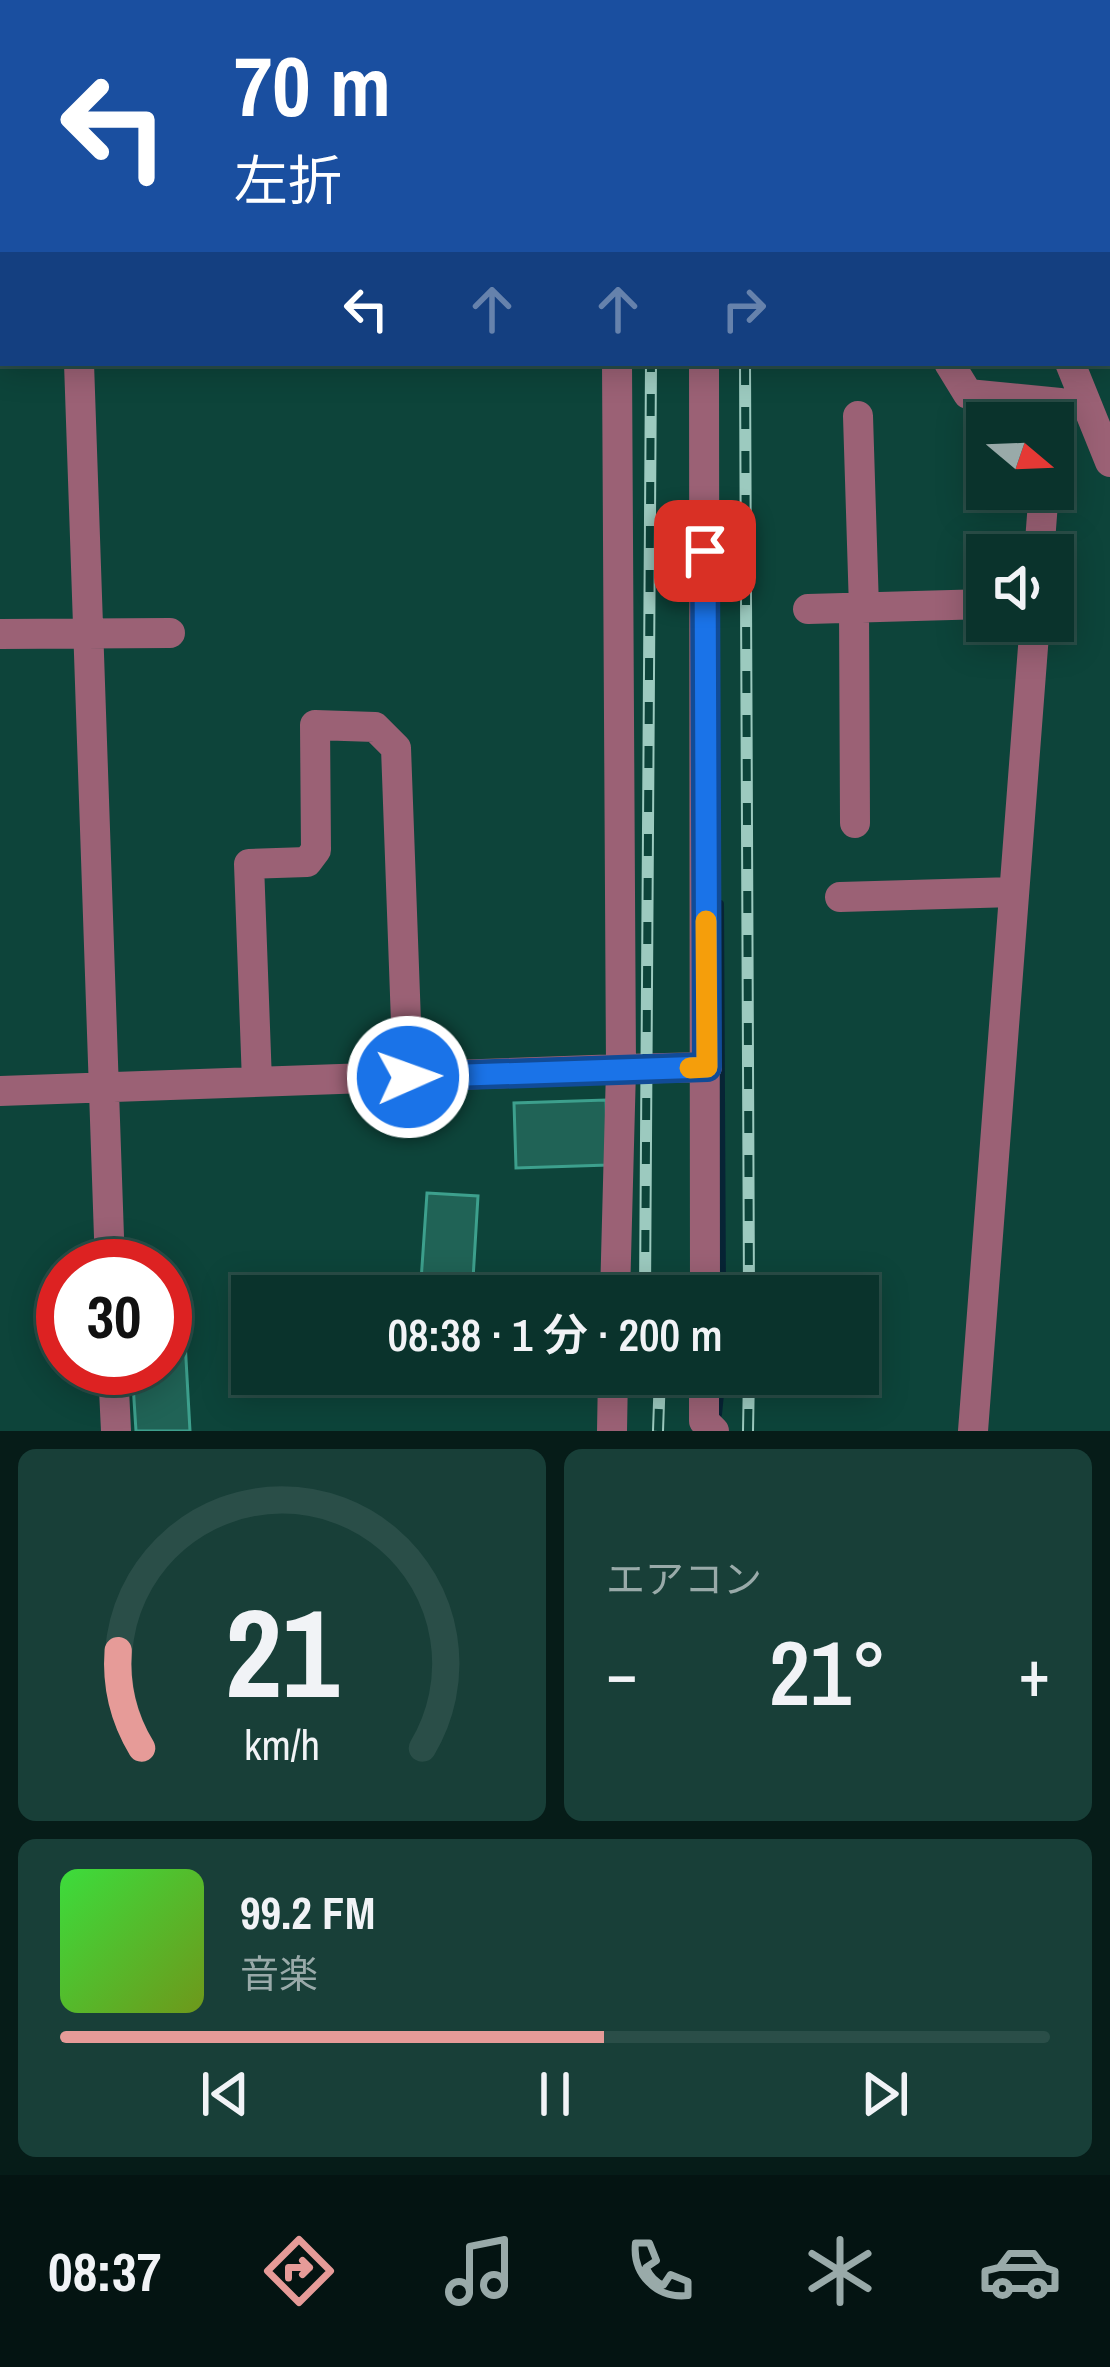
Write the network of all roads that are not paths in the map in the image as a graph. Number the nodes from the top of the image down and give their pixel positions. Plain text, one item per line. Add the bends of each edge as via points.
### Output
1 (79, 366) edge
2 (617, 366) edge
3 (704, 366) edge
4 (951, 366) edge
5 (1110, 387) edge
6 (1065, 394) edge
7 (858, 416) dead end
8 (1110, 462) edge
9 (966, 605) edge
10 (859, 608) junction
11 (808, 609) dead end
12 (170, 633) dead end
13 (0, 634) edge
14 (88, 634) junction
15 (1032, 642) edge
16 (856, 823) dead end
17 (1014, 892) junction
18 (840, 897) dead end
19 (707, 1067) junction
20 (621, 1070) junction
21 (408, 1077) junction
22 (256, 1082) junction
23 (104, 1088) junction
24 (0, 1090) edge
25 (109, 1239) edge
26 (616, 1275) edge
27 (705, 1275) edge
28 (114, 1395) edge
29 (613, 1395) edge
30 (704, 1395) edge
31 (116, 1431) edge
32 (612, 1431) edge
33 (714, 1431) edge
34 (973, 1431) edge

1 - 14 street
2 - 20 street
3 - 19 street
4 - 6 street via 968,394
5 - 6 street
6 - 8 street
7 - 10 street
9 - 10 street
10 - 11 street
10 - 16 street
12 - 14 street
13 - 14 street
14 - 23 street
15 - 17 street
17 - 18 street
17 - 34 street
19 - 20 street
19 - 27 street
20 - 21 street
20 - 26 street
21 - 22 street
21 - 22 street via 396,748 375,727 315,725 316,850 307,862 249,865
22 - 23 street
23 - 24 street
23 - 25 street
28 - 31 street
29 - 32 street
30 - 33 street via 704,1421

